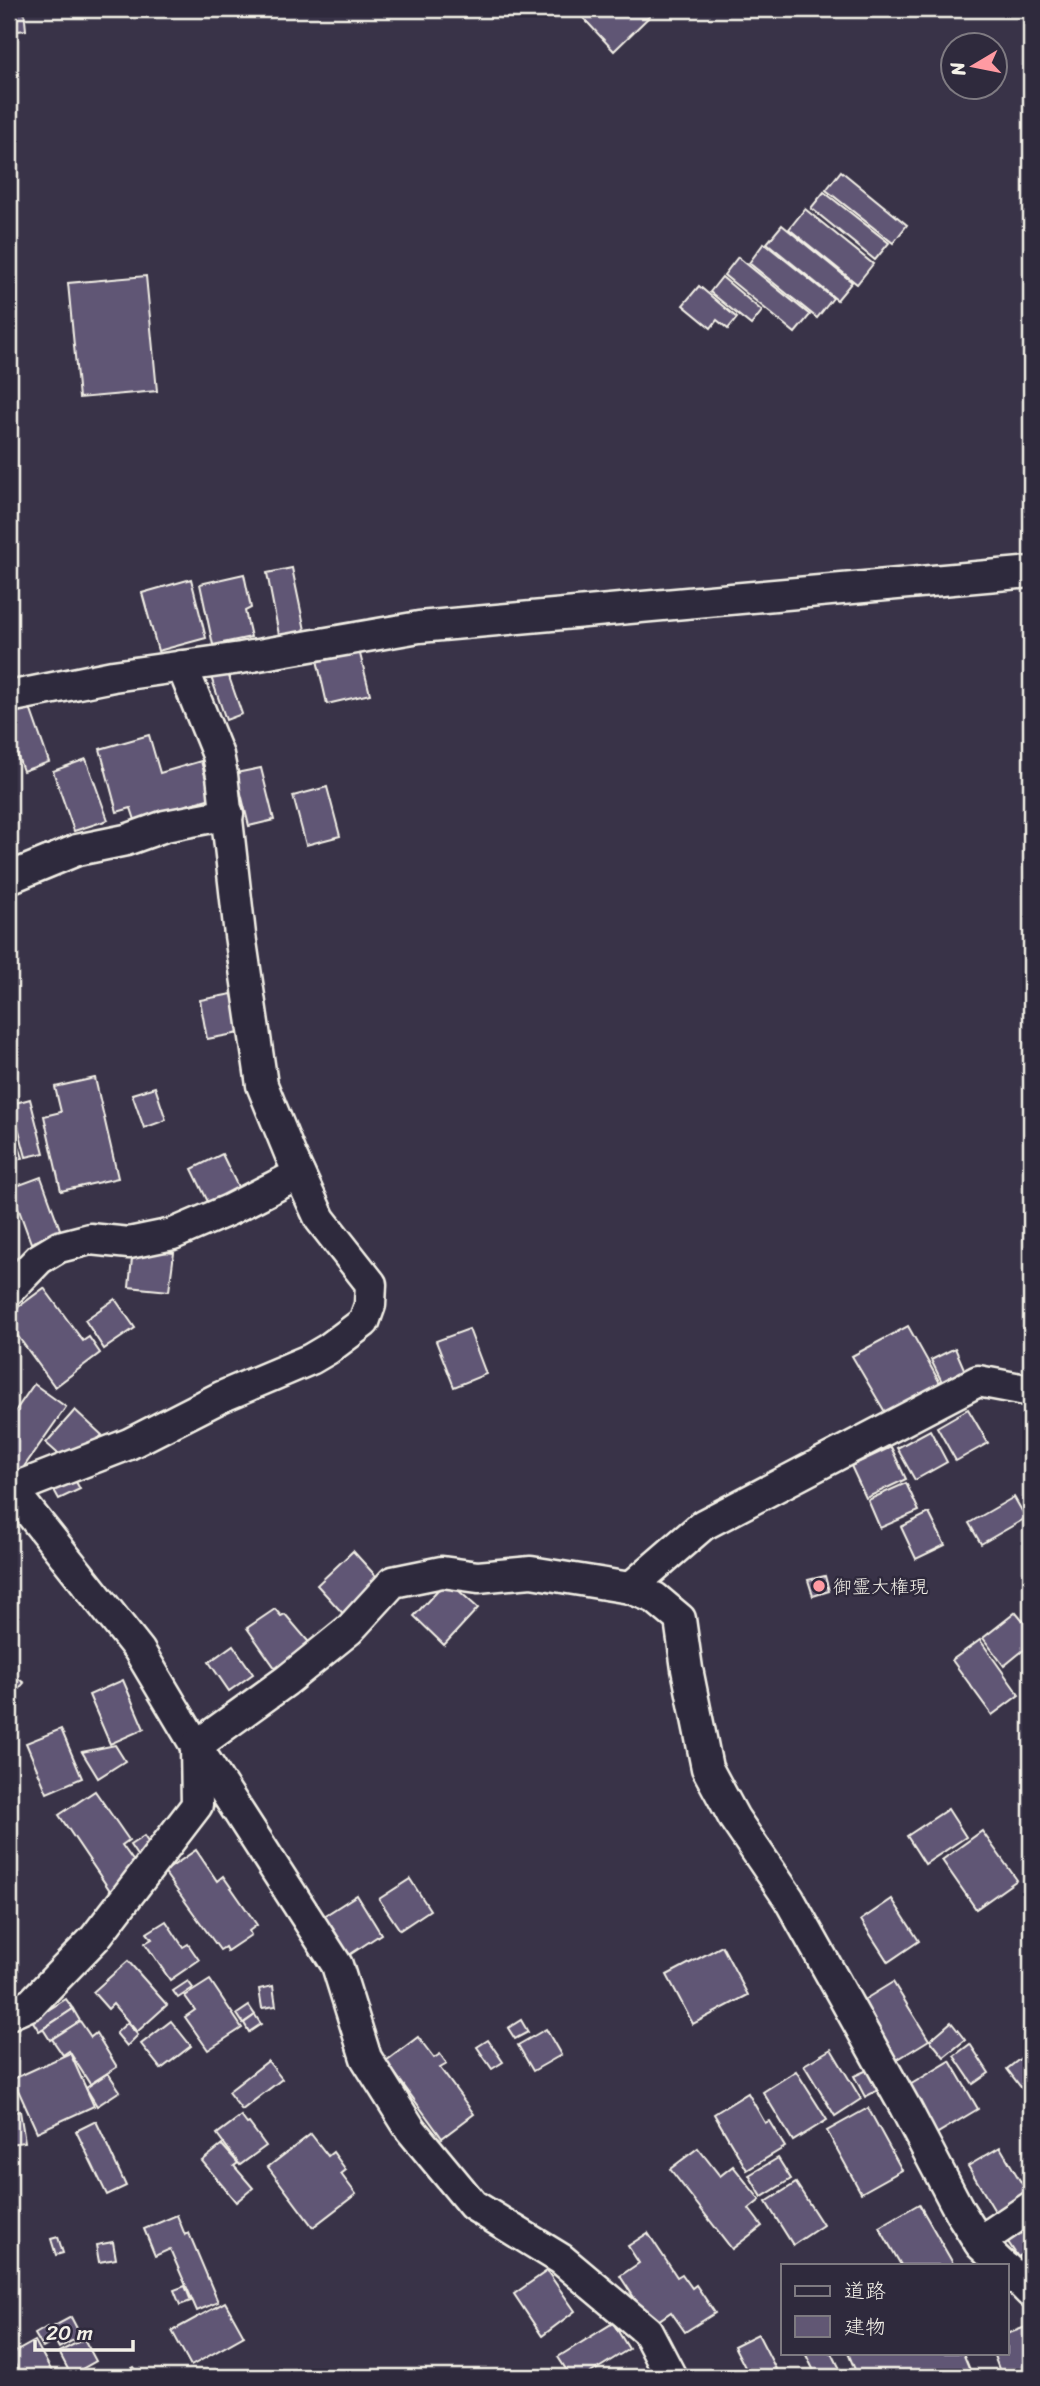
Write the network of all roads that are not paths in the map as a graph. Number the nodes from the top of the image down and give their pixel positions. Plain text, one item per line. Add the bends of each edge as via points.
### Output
1 (1031, 572) edge
2 (182, 666) junction
3 (9, 696) edge
4 (228, 814) junction
5 (9, 878) edge
6 (299, 1174) junction
7 (9, 1290) edge
8 (1031, 1391) edge
9 (11, 1488) edge
10 (630, 1588) junction
11 (196, 1746) junction
12 (9, 2014) edge
13 (1031, 2207) edge
14 (979, 2242) junction
15 (1001, 2264) edge
16 (1009, 2271) edge
17 (1031, 2293) edge
18 (671, 2377) edge

1 - 2 street via 419,626
2 - 3 street
2 - 4 street via 218,755
4 - 5 street via 77,850
4 - 6 street via 261,1085
6 - 7 street via 173,1234 129,1244 90,1239 59,1247 38,1259
6 - 9 street via 320,1219 370,1284 364,1322 311,1359 221,1397 129,1444
8 - 10 street via 978,1381 703,1525
9 - 11 street via 139,1650
10 - 11 street via 531,1572 478,1577 442,1572 393,1582 349,1630
10 - 14 street via 655,1598 680,1619 707,1768 734,1818 789,1899
11 - 12 street via 197,1805 95,1937 31,2004
11 - 18 street via 340,1970 366,2058 411,2130 473,2205 561,2259 647,2331
13 - 14 street
14 - 15 street
16 - 17 street

